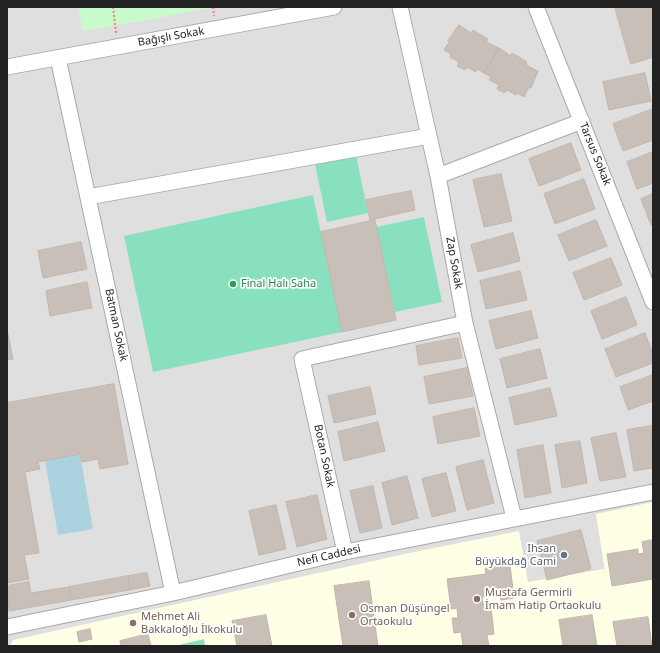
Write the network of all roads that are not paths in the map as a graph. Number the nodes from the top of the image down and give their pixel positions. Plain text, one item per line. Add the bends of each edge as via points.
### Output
1 (334, 7) edge
2 (400, 7) edge
3 (536, 7) edge
4 (58, 58) junction
5 (7, 67) edge
6 (582, 121) junction
7 (429, 136) junction
8 (438, 176) junction
9 (88, 196) junction
10 (653, 302) edge
11 (465, 323) junction
12 (653, 492) edge
13 (514, 518) junction
14 (345, 552) junction
15 (173, 592) junction
16 (7, 627) edge

1 - 4 street, Bağışlı Sokak
2 - 7 street, Zap Sokak
3 - 6 street, Tarsus Sokak
4 - 5 street, Bağışlı Sokak
4 - 9 street, Batman Sokak
6 - 8 street
6 - 10 street, Tarsus Sokak
7 - 8 street, Zap Sokak
7 - 9 street
8 - 11 street, Zap Sokak
9 - 15 street, Batman Sokak
11 - 13 street, Zap Sokak
11 - 14 street, Botan Sokak via 302,359
12 - 13 street, Nefi Caddesi
13 - 14 street, Nefi Caddesi
14 - 15 street, Nefi Caddesi
15 - 16 street, Nefi Caddesi

